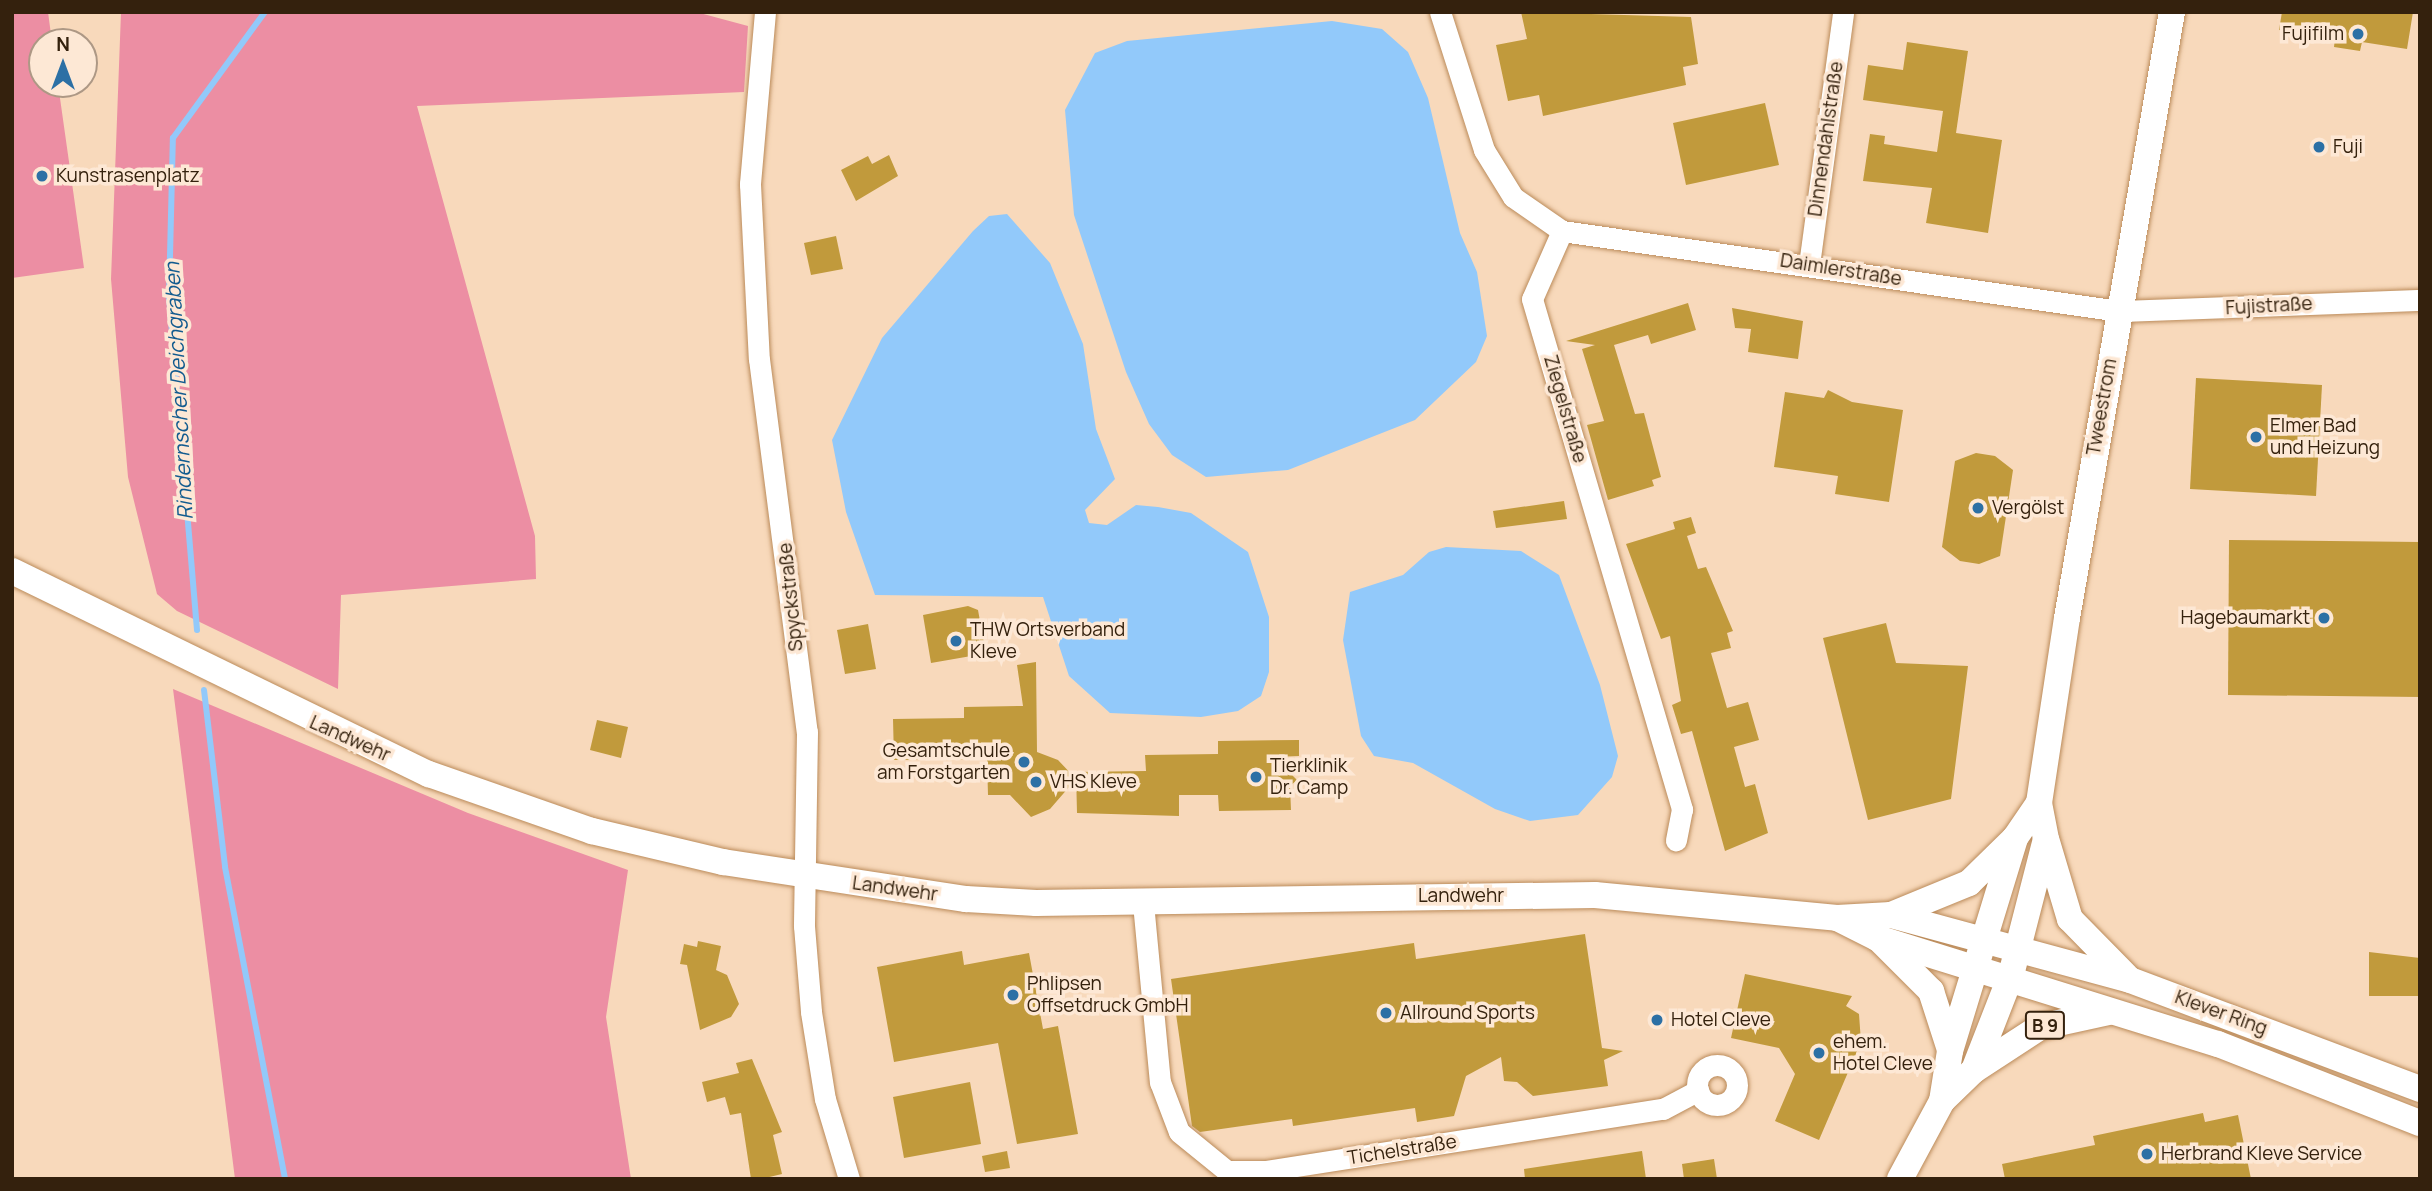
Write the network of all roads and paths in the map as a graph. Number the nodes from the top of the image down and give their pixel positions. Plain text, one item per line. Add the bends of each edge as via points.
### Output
1 (765, 12) edge
2 (1440, 12) edge
3 (1843, 12) edge
4 (2172, 12) edge
5 (1562, 231) junction
6 (1809, 265) junction
7 (2420, 300) edge
8 (2119, 312) junction
9 (12, 571) edge
10 (2039, 803) junction
11 (2015, 838) junction
12 (2046, 839) junction
13 (1676, 841) dead end
14 (806, 875) junction
15 (1143, 902) junction
16 (1891, 915) junction
17 (1837, 918) junction
18 (1877, 937) junction
19 (1988, 937) junction
20 (2019, 946) junction
21 (1980, 965) junction
22 (2011, 975) junction
23 (2130, 980) junction
24 (2128, 1013) junction
25 (1950, 1051) junction
26 (1974, 1070) junction
27 (2420, 1089) edge
28 (1698, 1090) dead end
29 (1942, 1101) junction
30 (2420, 1123) edge
31 (849, 1179) edge
32 (1900, 1179) edge

1 - 14 street, Spyckstraße via 750,184 759,359 807,732
2 - 5 street via 1484,150 1513,197
3 - 6 street, Dinnendahlstraße
4 - 8 main road, Tweestrom
5 - 6 street, Daimlerstraße
5 - 13 street, Ziegelstraße via 1532,299 1682,809
6 - 8 street, Daimlerstraße
7 - 8 street, Fujistraße
8 - 10 main road, Tweestrom
9 - 14 main road, Landwehr via 429,774 592,831
10 - 11 main road, Tweestrom
10 - 12 main road, Tweestrom
11 - 16 main road via 1969,883
11 - 19 main road, Tweestrom
12 - 20 main road, Tweestrom
12 - 23 main road via 2070,919
14 - 15 main road, Landwehr via 966,899
14 - 31 street, Spyckstraße via 811,1012 825,1099
15 - 17 main road, Landwehr via 1595,895
15 - 28 street, Tichelstraße via 1160,1082 1179,1132 1227,1171 1265,1171 1663,1109
16 - 17 main road, Landwehr
16 - 19 main road, Landwehr
17 - 18 main road, Landwehr
18 - 21 main road, Landwehr
18 - 25 main road via 1931,991
19 - 20 main road, Klever Ring
19 - 21 main road, Klever Ring / B 9
20 - 22 main road, Klever Ring
20 - 23 main road, Klever Ring
21 - 22 main road, Klever Ring
21 - 25 main road, Klever Ring / B 9
22 - 24 main road, Klever Ring
22 - 26 main road, Klever Ring
23 - 27 main road, Klever Ring
24 - 26 main road, Klever Ring / B 9 via 2077,1015 2040,1027
24 - 30 main road, Klever Ring / B 9
25 - 29 main road, Klever Ring / B 9
26 - 29 main road, Klever Ring / B 9
29 - 32 main road, Klever Ring / B 9

